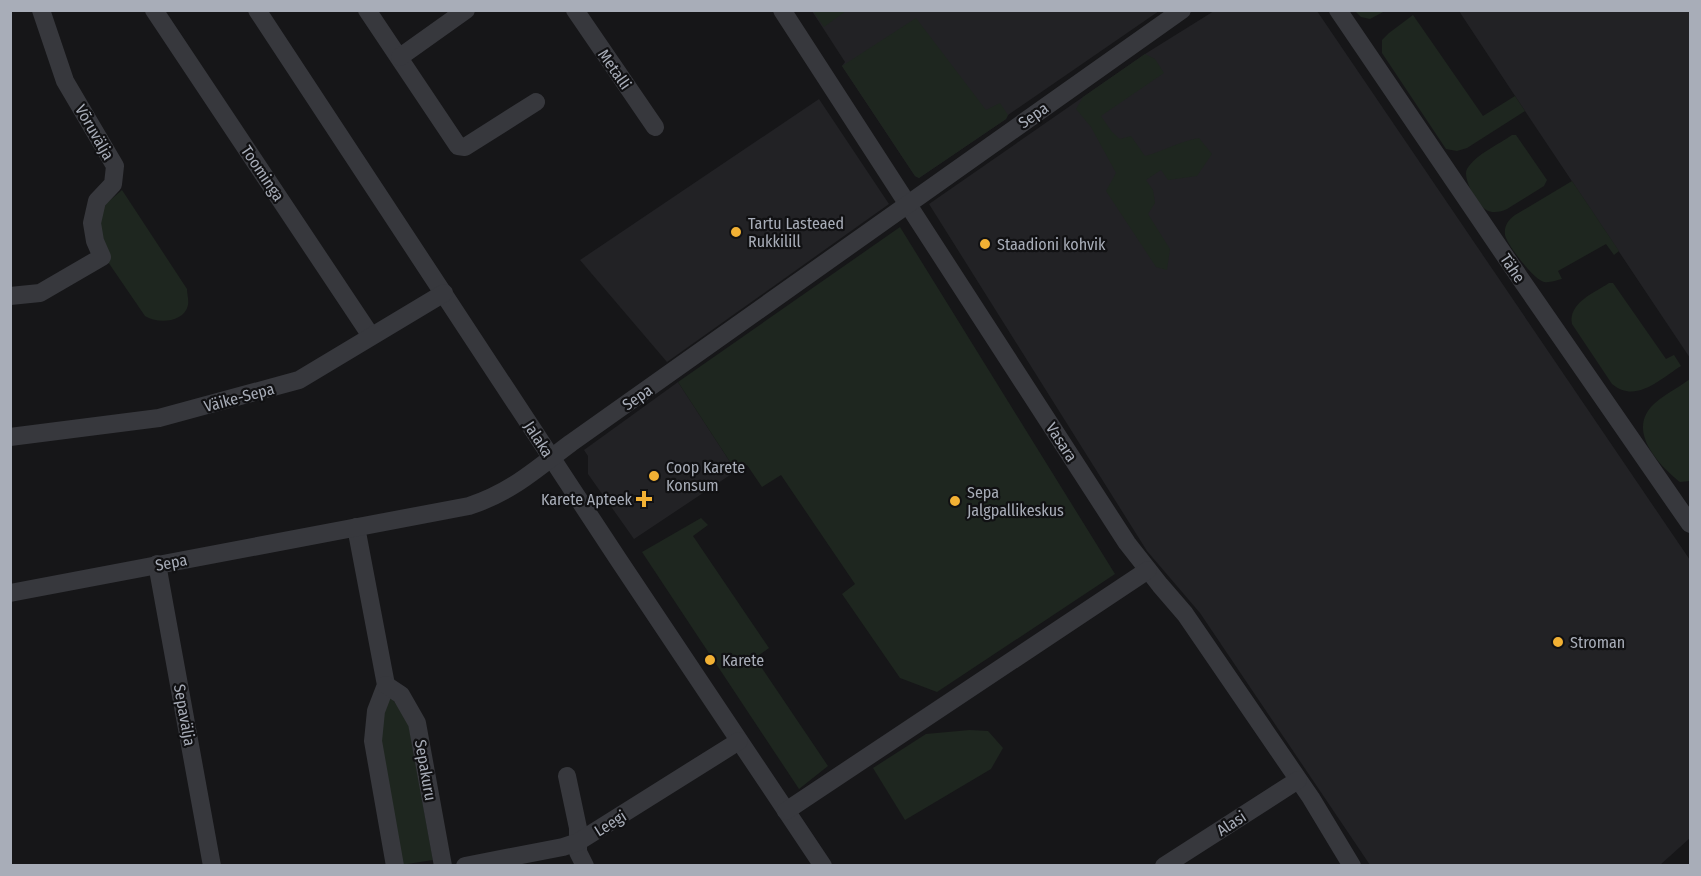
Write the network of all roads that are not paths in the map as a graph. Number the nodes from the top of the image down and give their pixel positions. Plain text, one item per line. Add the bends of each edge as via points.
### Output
1 (41, 10) edge
2 (154, 10) edge
3 (257, 10) edge
4 (367, 10) edge
5 (466, 10) edge
6 (575, 10) edge
7 (782, 10) edge
8 (1182, 10) edge
9 (1338, 10) edge
10 (400, 57) junction
11 (536, 102) dead end
12 (655, 127) dead end
13 (908, 203) junction
14 (444, 293) junction
15 (10, 296) edge
16 (371, 336) junction
17 (10, 437) edge
18 (552, 459) junction
19 (1690, 524) edge
20 (356, 527) junction
21 (157, 564) junction
22 (1148, 570) junction
23 (10, 593) edge
24 (386, 685) junction
25 (739, 741) junction
26 (567, 776) dead end
27 (1298, 780) junction
28 (786, 811) junction
29 (578, 842) junction
30 (212, 866) edge
31 (395, 866) edge
32 (443, 866) edge
33 (465, 866) edge
34 (585, 866) edge
35 (823, 866) edge
36 (1164, 866) edge
37 (1352, 866) edge

1 - 15 street, Võruvälja via 65,81 115,166 113,184 97,201 92,223 102,257 40,293
2 - 16 street, Toominga
3 - 14 street, Jalaka
4 - 10 street
5 - 10 street
6 - 12 street, Metalli
7 - 13 street, Vasara
8 - 13 street, Sepa
9 - 19 street, Tähe
10 - 11 street via 458,146 465,147
13 - 18 street, Sepa
13 - 22 street, Vasara
14 - 16 street, Väike-Sepa
14 - 18 street, Jalaka
16 - 17 street, Väike-Sepa via 299,380 159,418
18 - 20 street, Sepa via 516,484 469,506
18 - 25 street, Jalaka
20 - 21 street, Sepa
20 - 24 street
21 - 23 street, Sepa
21 - 30 street, Sepavälja
22 - 27 street, Vasara via 1185,614
22 - 28 street
24 - 31 street via 376,711 373,741
24 - 32 street, Sepakuru via 401,695 417,723
25 - 28 street, Jalaka
25 - 29 street, Leegi
26 - 29 street
27 - 36 street, Alasi
27 - 37 street, Vasara
28 - 35 street, Jalaka
29 - 33 street, Leegi
29 - 34 street

